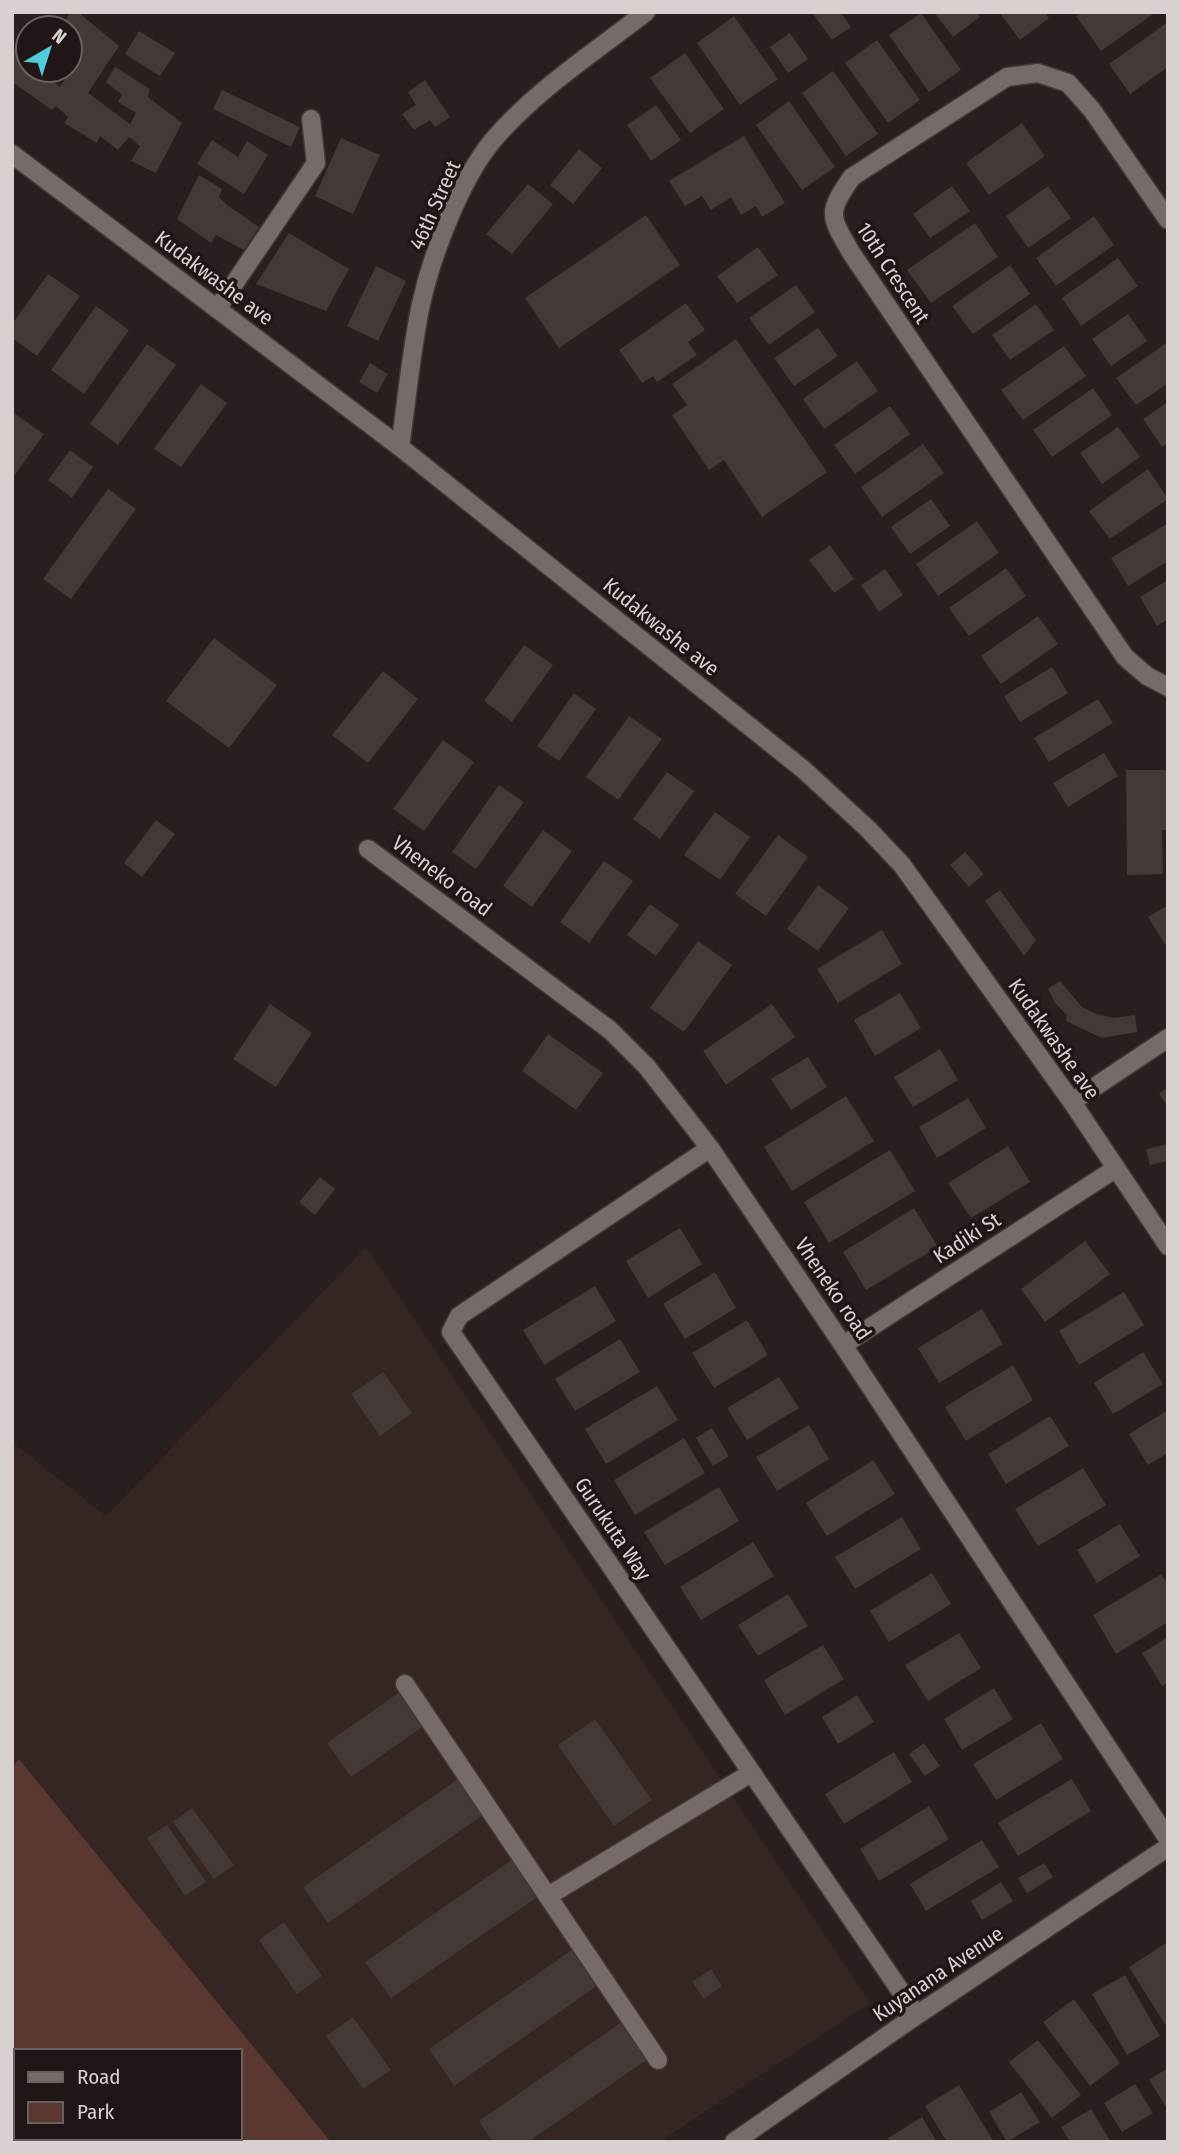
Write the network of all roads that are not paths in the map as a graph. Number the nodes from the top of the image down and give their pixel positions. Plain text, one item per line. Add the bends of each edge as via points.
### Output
1 (646, 12) edge
2 (311, 119) dead end
3 (12, 154) edge
4 (1168, 220) edge
5 (217, 309) junction
6 (400, 447) junction
7 (1168, 687) edge
8 (368, 849) dead end
9 (1168, 1038) edge
10 (1072, 1102) junction
11 (710, 1149) junction
12 (1115, 1169) junction
13 (1168, 1246) edge
14 (843, 1345) junction
15 (405, 1684) dead end
16 (751, 1773) junction
17 (1168, 1839) edge
18 (1168, 1847) edge
19 (548, 1896) junction
20 (916, 2015) junction
21 (658, 2060) dead end
22 (734, 2142) edge

1 - 6 street, 46th Street via 523,110 494,140 466,181 421,303
2 - 5 street via 316,163
3 - 5 street, Kudakwashe ave
4 - 7 street, 10th Crescent via 1092,110 1068,83 1038,73 1007,77 852,177 835,202 834,224 1125,657
5 - 6 street, Kudakwashe ave
6 - 10 street, Kudakwashe ave via 804,770 868,829 902,865
8 - 11 street, Vheneko road via 610,1030 647,1067
9 - 10 street
10 - 12 street, Kudakwashe ave
11 - 14 street, Vheneko road
11 - 16 street, Gurukuta Way via 459,1316 451,1332
12 - 13 street, Kudakwashe ave
12 - 14 street, Kadiki St
14 - 17 street, Vheneko road
15 - 19 street
16 - 19 street
16 - 20 street, Gurukuta Way
18 - 20 street, Kuyanana Avenue
19 - 21 street
20 - 22 street, Kuyanana Avenue

